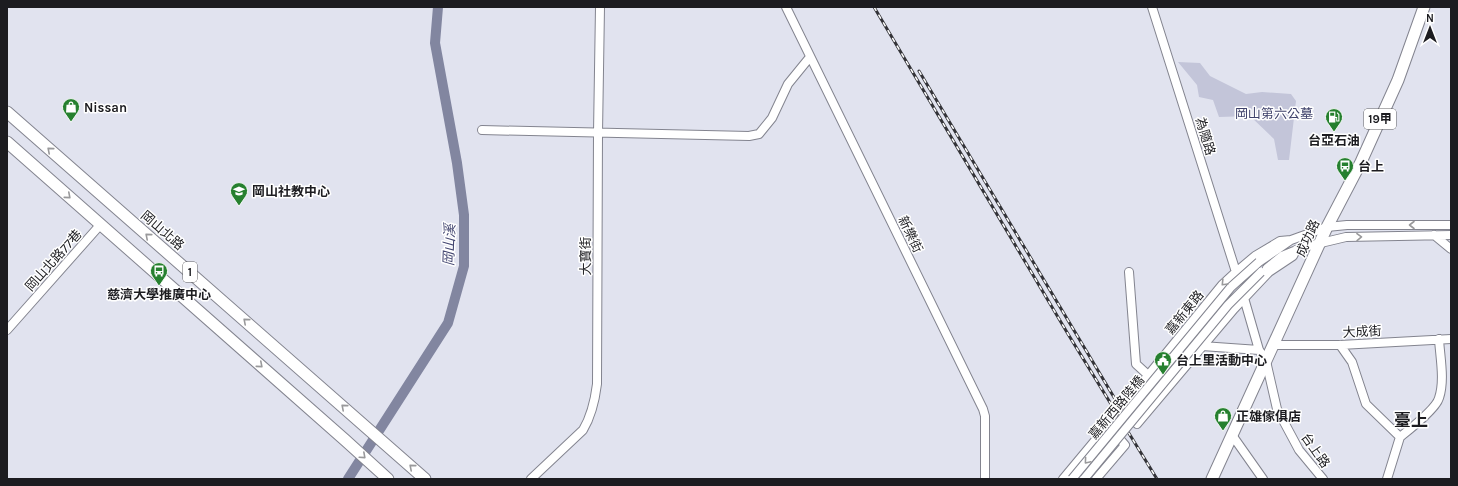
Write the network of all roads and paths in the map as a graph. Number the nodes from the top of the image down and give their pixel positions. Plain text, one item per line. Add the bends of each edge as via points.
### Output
1 (600, 7) edge
2 (786, 7) edge
3 (1152, 7) edge
4 (1424, 7) edge
5 (810, 57) junction
6 (7, 112) edge
7 (482, 130) dead end
8 (598, 133) junction
9 (7, 142) edge
10 (100, 224) junction
11 (1451, 225) edge
12 (1327, 227) junction
13 (1434, 235) junction
14 (1451, 235) edge
15 (1291, 240) junction
16 (1320, 242) junction
17 (1451, 249) edge
18 (1296, 250) junction
19 (1258, 262) joint
20 (1129, 272) dead end
21 (1236, 272) junction
22 (1261, 272) joint
23 (1244, 298) junction
24 (7, 330) edge
25 (1184, 332) junction
26 (1439, 339) junction
27 (1451, 339) edge
28 (1273, 345) junction
29 (1340, 345) junction
30 (1202, 346) junction
31 (1259, 350) junction
32 (1266, 361) junction
33 (1148, 375) junction
34 (1232, 435) junction
35 (1400, 437) junction
36 (388, 479) edge
37 (425, 479) edge
38 (531, 479) edge
39 (985, 479) edge
40 (1062, 479) edge
41 (1072, 479) edge
42 (1084, 479) edge
43 (1096, 479) edge
44 (1212, 479) edge
45 (1263, 479) edge
46 (1323, 479) edge
47 (1387, 479) edge

1 - 8 street, 大寶街
2 - 5 street, 新樂街
3 - 21 street, 為隨路
4 - 12 main road, 成功路 / 19甲 via 1398,80 1361,162
5 - 8 street via 788,84 772,118 759,134 749,136
5 - 39 street, 新樂街 via 983,409
37 -> 6 main road, 岡山北路 / 1
7 - 8 street
8 - 38 street, 大寶街 via 595,403 583,430
9 -> 10 main road, 1
10 - 24 street, 岡山北路77巷
10 -> 36 main road, 1
11 -> 12 street, 嘉新東路
12 - 15 street, 嘉新東路
12 - 16 main road, 成功路 / 19甲
13 - 14 street, 嘉新東路
16 -> 13 street, 嘉新東路 via 1346,237
13 - 17 street
15 - 19 street, 嘉新東路
15 - 21 street, 嘉新東路 via 1280,241 1255,256
16 - 18 street, 嘉新東路
16 - 28 main road, 成功路 / 19甲
18 - 22 street, 嘉新東路 via 1282,256
18 - 23 street, 嘉新東路 via 1293,256 1269,272
19 -> 41 street, 嘉新西路陸橋, bridge via 1231,286
20 - 33 street via 1136,364
21 -> 25 street, 嘉新東路 via 1222,285
22 - 42 street, 嘉新西路陸橋, bridge via 1228,305
23 - 30 street, 嘉新東路
23 - 31 street, 台上路
25 - 30 street
25 - 33 street, 嘉新東路
26 - 27 street, 大成街
26 - 29 street, 大成街
26 - 35 street via 1439,399 1424,417
28 - 29 street, 大成街
28 - 32 main road, 成功路 / 19甲
29 - 35 street via 1352,362 1366,404
30 - 31 street
30 - 33 street, 嘉新東路 via 1137,424 1124,409
31 - 32 street, 台上路
32 - 34 main road, 成功路 / 19甲
32 - 46 street, 台上路 via 1277,409 1299,450
34 - 44 main road, 成功路 / 19甲
34 - 45 street
35 - 47 street
40 - 43 street via 1108,425 1125,445

